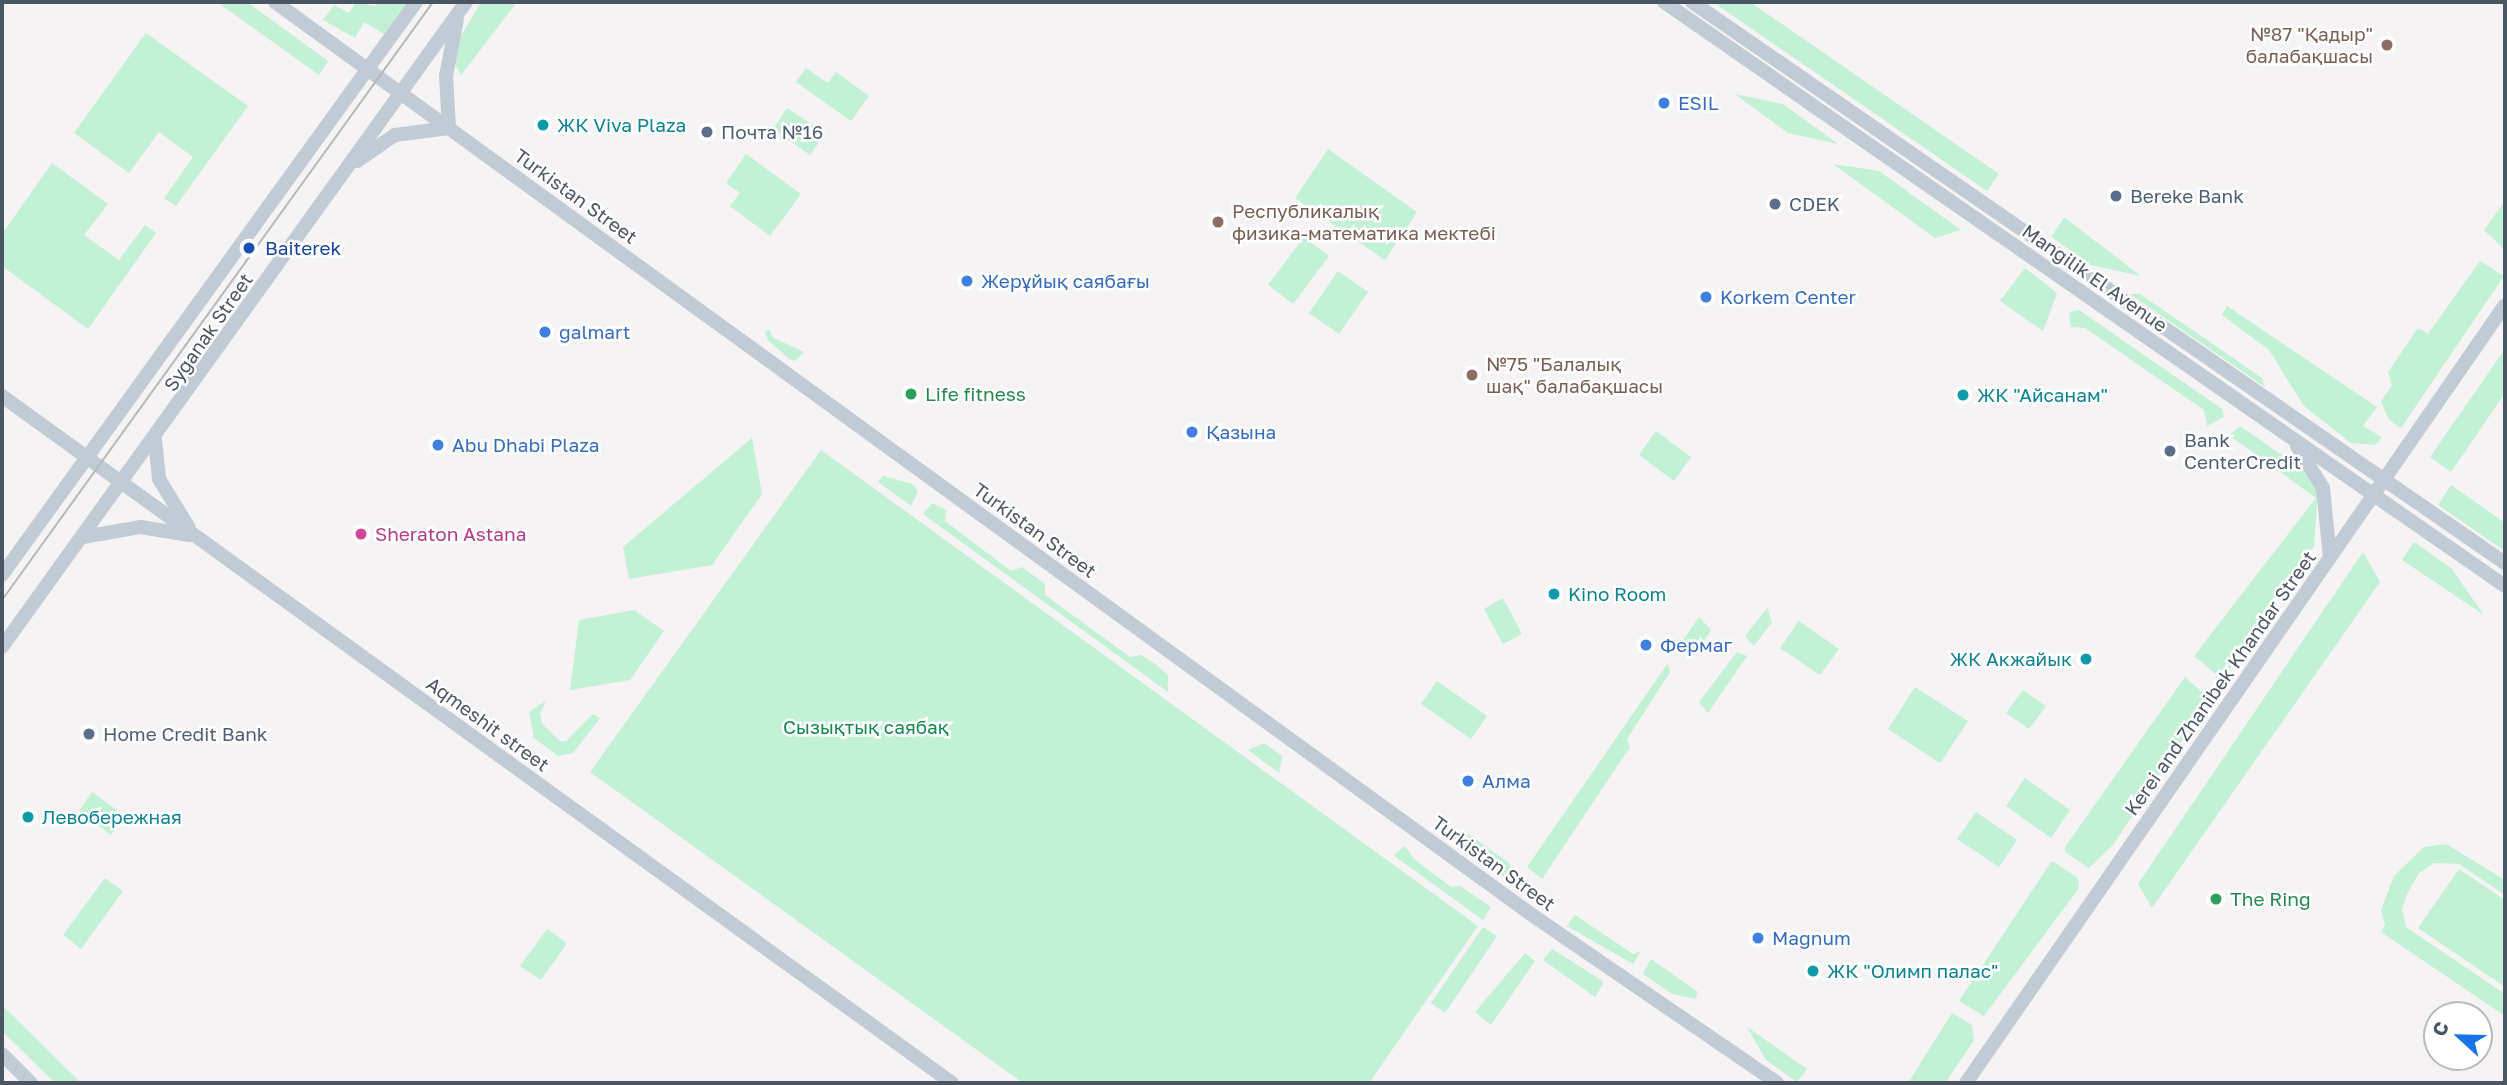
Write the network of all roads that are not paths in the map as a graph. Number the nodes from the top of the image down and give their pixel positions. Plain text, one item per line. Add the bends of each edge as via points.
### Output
1 (275, 2) edge
2 (416, 2) edge
3 (1664, 2) edge
4 (1692, 2) edge
5 (462, 8) edge
6 (367, 68) junction
7 (401, 93) junction
8 (449, 128) junction
9 (348, 168) junction
10 (2505, 305) edge
11 (2, 396) edge
12 (2292, 438) junction
13 (155, 440) junction
14 (86, 458) junction
15 (2385, 479) junction
16 (122, 484) junction
17 (2373, 496) junction
18 (193, 536) junction
19 (83, 537) junction
20 (2330, 558) junction
21 (2505, 563) edge
22 (2, 575) edge
23 (2505, 586) edge
24 (2, 647) edge
25 (2, 1054) edge
26 (31, 1083) edge
27 (952, 1083) edge
28 (1777, 1083) edge
29 (1966, 1083) edge

1 - 6 main road, Turkistan Street
2 - 6 main road, Syganak Street
3 - 12 main road, Mangilik El Avenue
4 - 15 main road, Mangilik El Avenue
5 - 7 main road, Syganak Street
5 - 8 main road via 446,76
6 - 7 main road, Turkistan Street
6 - 14 main road, Syganak Street
7 - 8 main road, Turkistan Street
7 - 9 main road, Syganak Street
8 - 9 main road via 395,135
8 - 28 main road, Turkistan Street via 1532,915
9 - 13 main road, Syganak Street
10 - 15 main road, Kerei and Zhanibek Khandar Street
11 - 14 main road, Aqmeshit street
12 - 17 main road, Mangilik El Avenue
12 - 20 main road via 2323,488
13 - 16 main road, Syganak Street
13 - 18 main road via 159,479
14 - 16 main road, Aqmeshit street
14 - 22 main road, Syganak Street
15 - 17 main road, Kerei and Zhanibek Khandar Street
15 - 21 main road, Mangilik El Avenue
16 - 18 main road, Aqmeshit street
16 - 19 main road, Syganak Street
17 - 20 main road, Kerei and Zhanibek Khandar Street
17 - 23 main road, Mangilik El Avenue
18 - 19 main road via 141,527
18 - 27 main road, Aqmeshit street
19 - 24 main road, Syganak Street
20 - 29 main road, Kerei and Zhanibek Khandar Street
25 - 26 main road

